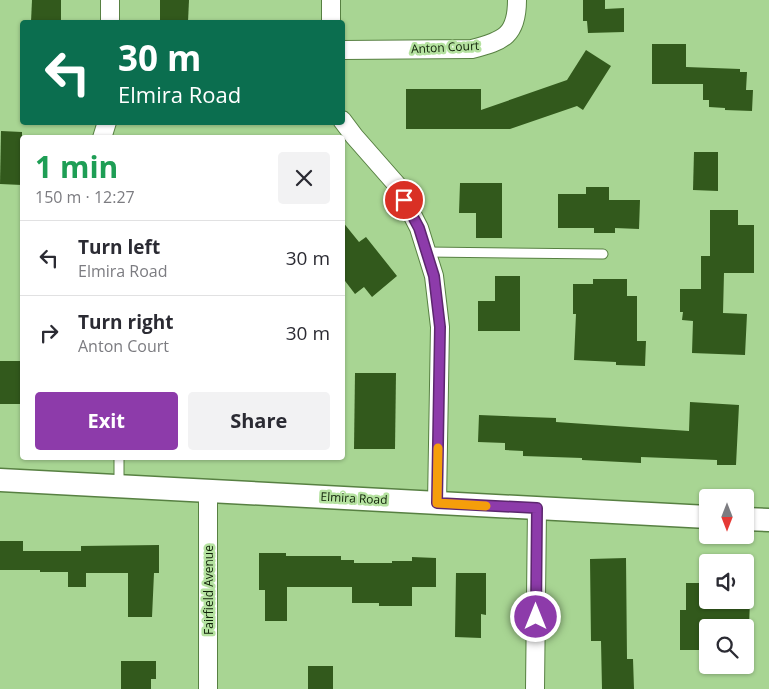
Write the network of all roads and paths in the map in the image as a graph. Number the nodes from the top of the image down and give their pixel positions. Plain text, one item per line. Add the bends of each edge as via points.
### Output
1 (110, 0) edge
2 (331, 0) edge
3 (517, 0) edge
4 (110, 20) edge
5 (331, 20) edge
6 (345, 50) edge
7 (345, 124) edge
8 (426, 252) junction
9 (603, 254) dead end
10 (119, 460) edge
11 (0, 480) edge
12 (120, 486) junction
13 (208, 490) junction
14 (437, 503) junction
15 (537, 508) junction
16 (699, 517) edge
17 (754, 519) edge
18 (769, 520) edge
19 (208, 689) edge
20 (535, 689) edge

1 - 4 street
2 - 5 street
3 - 6 street, Anton Court via 517,17 510,32 492,44 472,49
7 - 8 street via 397,185 419,228
8 - 9 lane
8 - 14 street via 434,276 440,327
10 - 12 lane
11 - 12 street, Elmira Road
12 - 13 street, Elmira Road
13 - 14 street, Elmira Road
13 - 19 street, Fairfield Avenue
14 - 15 street, Elmira Road
15 - 16 street, Elmira Road
15 - 20 street
17 - 18 street

